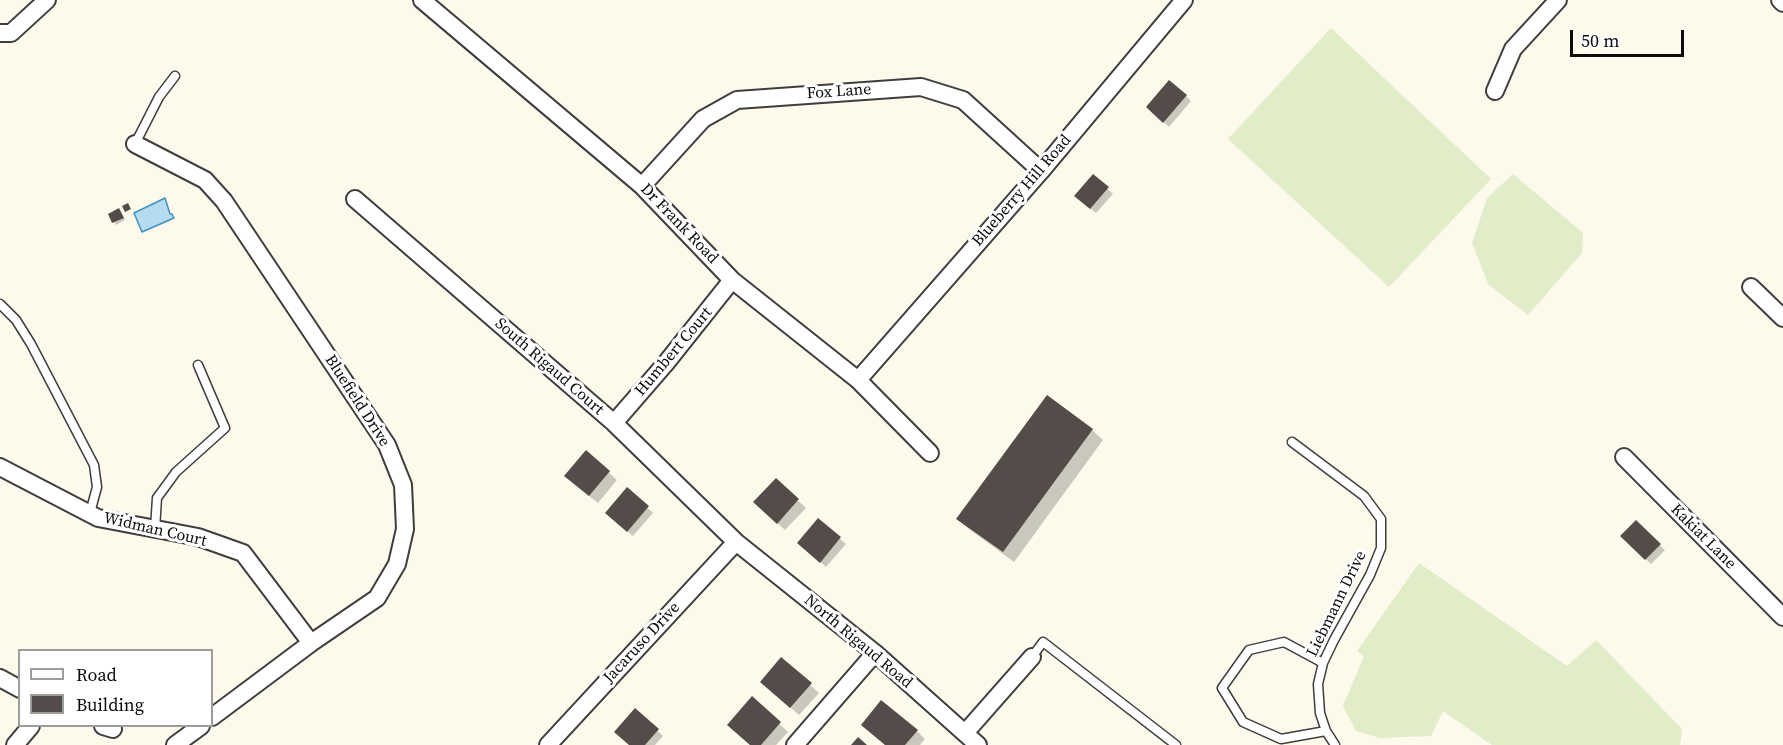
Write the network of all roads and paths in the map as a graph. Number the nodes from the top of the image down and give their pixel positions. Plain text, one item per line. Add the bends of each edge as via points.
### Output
1 (47, 0) edge
2 (422, 0) edge
3 (1558, 0) edge
4 (1176, 3) edge
5 (0, 33) edge
6 (175, 76) dead end
7 (1495, 91) dead end
8 (135, 144) joint
9 (1041, 171) junction
10 (642, 186) junction
11 (355, 199) dead end
12 (732, 280) junction
13 (1751, 287) dead end
14 (0, 304) edge
15 (1783, 318) edge
16 (198, 365) dead end
17 (858, 380) junction
18 (614, 423) junction
19 (1292, 442) dead end
20 (930, 453) dead end
21 (1624, 457) dead end
22 (0, 467) edge
23 (90, 513) junction
24 (155, 529) junction
25 (736, 542) junction
26 (1783, 617) edge
27 (311, 643) junction
28 (875, 653) junction
29 (1032, 657) joint
30 (1323, 663) junction
31 (0, 678) edge
32 (18, 687) edge
33 (213, 716) edge
34 (30, 727) edge
35 (200, 727) edge
36 (1326, 731) junction
37 (965, 733) junction
38 (15, 745) edge
39 (175, 745) edge
40 (548, 745) edge
41 (795, 745) edge
42 (978, 745) edge
43 (1176, 745) edge
44 (1335, 745) edge

1 - 5 street via 11,33
2 - 10 street, Dr Frank Road
3 - 7 street via 1513,49
4 - 9 street, Blueberry Hill Road
6 - 8 lane via 159,97
8 - 27 street, Bluefield Drive via 205,180 225,201 387,445 403,485 405,529 397,564 377,598
9 - 10 street, Fox Lane via 963,100 921,87 737,100 703,119
9 - 17 street, Blueberry Hill Road
10 - 12 street, Dr Frank Road
11 - 18 street, South Rigaud Court
12 - 17 street, Dr Frank Road
12 - 18 street, Humbert Court
13 - 15 street
14 - 23 lane via 31,344 93,465 97,487
16 - 24 lane via 225,428 176,472 157,498
17 - 20 street, Dr Frank Road
18 - 25 street, South Rigaud Court
19 - 30 lane, Liebmann Drive via 1364,496 1381,519 1381,548
21 - 26 street, Kakiat Lane
22 - 23 street, Widman Court
23 - 24 street, Widman Court
24 - 27 street, Widman Court via 198,537 243,553
25 - 28 street, North Rigaud Road
25 - 40 street, Jacaruso Drive
27 - 33 street, Bluefield Drive
28 - 37 street, North Rigaud Road
28 - 41 street
29 - 37 street
29 - 43 lane via 1043,642
30 - 36 lane, Liebmann Drive via 1318,684
30 - 36 lane via 1284,642 1249,650 1222,688 1244,722 1281,739
31 - 32 street
34 - 38 street
35 - 39 street
36 - 44 lane, Liebmann Drive
37 - 42 street, North Rigaud Road

